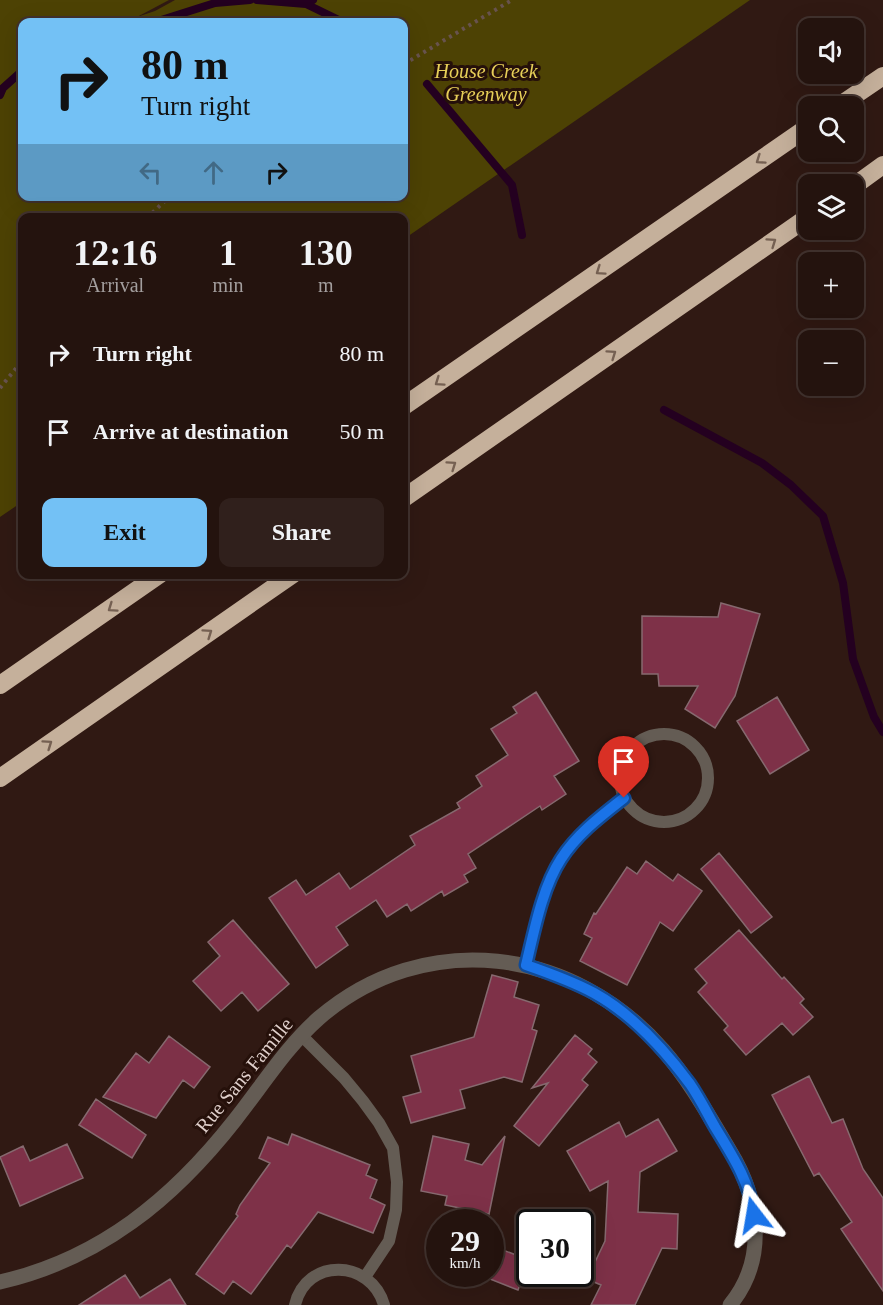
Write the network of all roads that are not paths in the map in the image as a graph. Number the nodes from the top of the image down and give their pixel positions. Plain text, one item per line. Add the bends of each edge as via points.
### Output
1 (883, 76) edge
2 (853, 96) edge
3 (798, 134) edge
4 (883, 165) edge
5 (864, 179) edge
6 (798, 224) edge
7 (408, 403) edge
8 (408, 495) edge
9 (153, 579) edge
10 (286, 579) edge
11 (0, 685) edge
12 (0, 778) edge
13 (624, 798) junction
14 (526, 965) junction
15 (301, 1035) junction
16 (365, 1277) junction
17 (0, 1282) edge
18 (295, 1305) edge
19 (384, 1305) edge
20 (730, 1305) edge

1 - 2 highway
3 -> 7 highway
4 - 5 highway
8 -> 6 highway
9 -> 11 highway
12 -> 10 highway
13 - 13 lane via 644,818 672,822 686,817 697,808 706,789 707,768 702,755 678,736 663,733 635,743 620,768
13 - 14 lane via 576,838 560,860 537,920
14 - 15 street, Rue Sans Famille via 469,960 437,962 406,970 374,981 346,997
14 - 20 street, Rue Sans Famille via 594,993 626,1015 662,1049 691,1085 736,1161 752,1197 754,1253 749,1273
15 - 16 lane via 363,1101 393,1148 396,1210 389,1241
15 - 17 street, Rue Sans Famille via 196,1167 147,1211 124,1229 81,1252
16 - 18 lane via 346,1269 331,1269 305,1284
16 - 19 lane via 378,1290

